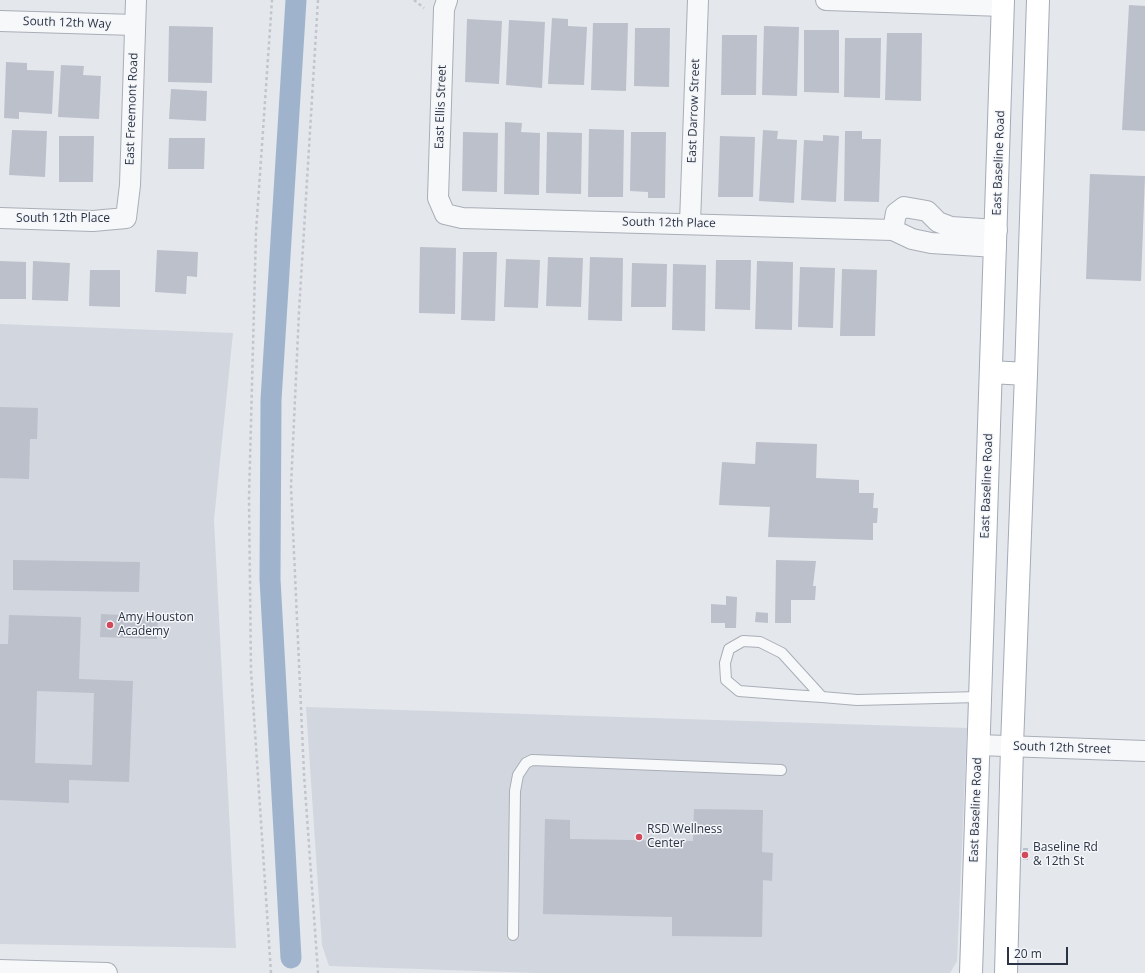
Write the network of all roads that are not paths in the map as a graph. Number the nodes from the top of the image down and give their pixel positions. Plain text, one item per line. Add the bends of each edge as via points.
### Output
1 (136, 0) edge
2 (447, 0) edge
3 (698, 0) edge
4 (826, 0) edge
5 (1038, 0) edge
6 (1003, 3) edge
7 (0, 21) edge
8 (135, 24) junction
9 (445, 214) joint
10 (0, 218) edge
11 (126, 218) joint
12 (690, 223) junction
13 (893, 230) junction
14 (996, 239) junction
15 (991, 372) junction
16 (1026, 374) junction
17 (980, 697) junction
18 (822, 698) junction
19 (978, 745) junction
20 (1012, 746) junction
21 (1145, 751) edge
22 (781, 770) dead end
23 (513, 935) dead end
24 (0, 970) edge
25 (53, 972) edge
26 (108, 973) edge
27 (971, 973) edge
28 (1006, 973) edge

1 - 8 street, East Freemont Road
2 - 9 street, East Ellis Street via 444,9 438,198
3 - 12 street, East Darrow Street
4 - 6 street
5 - 16 main road
6 - 14 main road, East Baseline Road
7 - 8 street, South 12th Way
8 - 11 street, East Freemont Road via 130,185
9 - 12 street, South 12th Place via 462,218
10 - 11 street, South 12th Place via 93,221
12 - 13 street, South 12th Place
13 - 14 street, South 12th Place via 912,239 931,243
13 - 14 street via 896,213 904,207 917,208 927,211 938,222
14 - 15 main road, East Baseline Road
15 - 16 main road
15 - 17 main road, East Baseline Road
16 - 20 main road
17 - 18 lane via 857,700
17 - 19 main road, East Baseline Road
18 - 18 lane via 739,691 726,680 725,663 729,650 742,641 760,642 782,653
19 - 20 street, South 12th Street
19 - 27 main road, East Baseline Road
20 - 21 street, South 12th Street
20 - 28 main road
22 - 23 lane via 532,760 526,763 518,775 515,791
24 - 25 street
25 - 26 street

